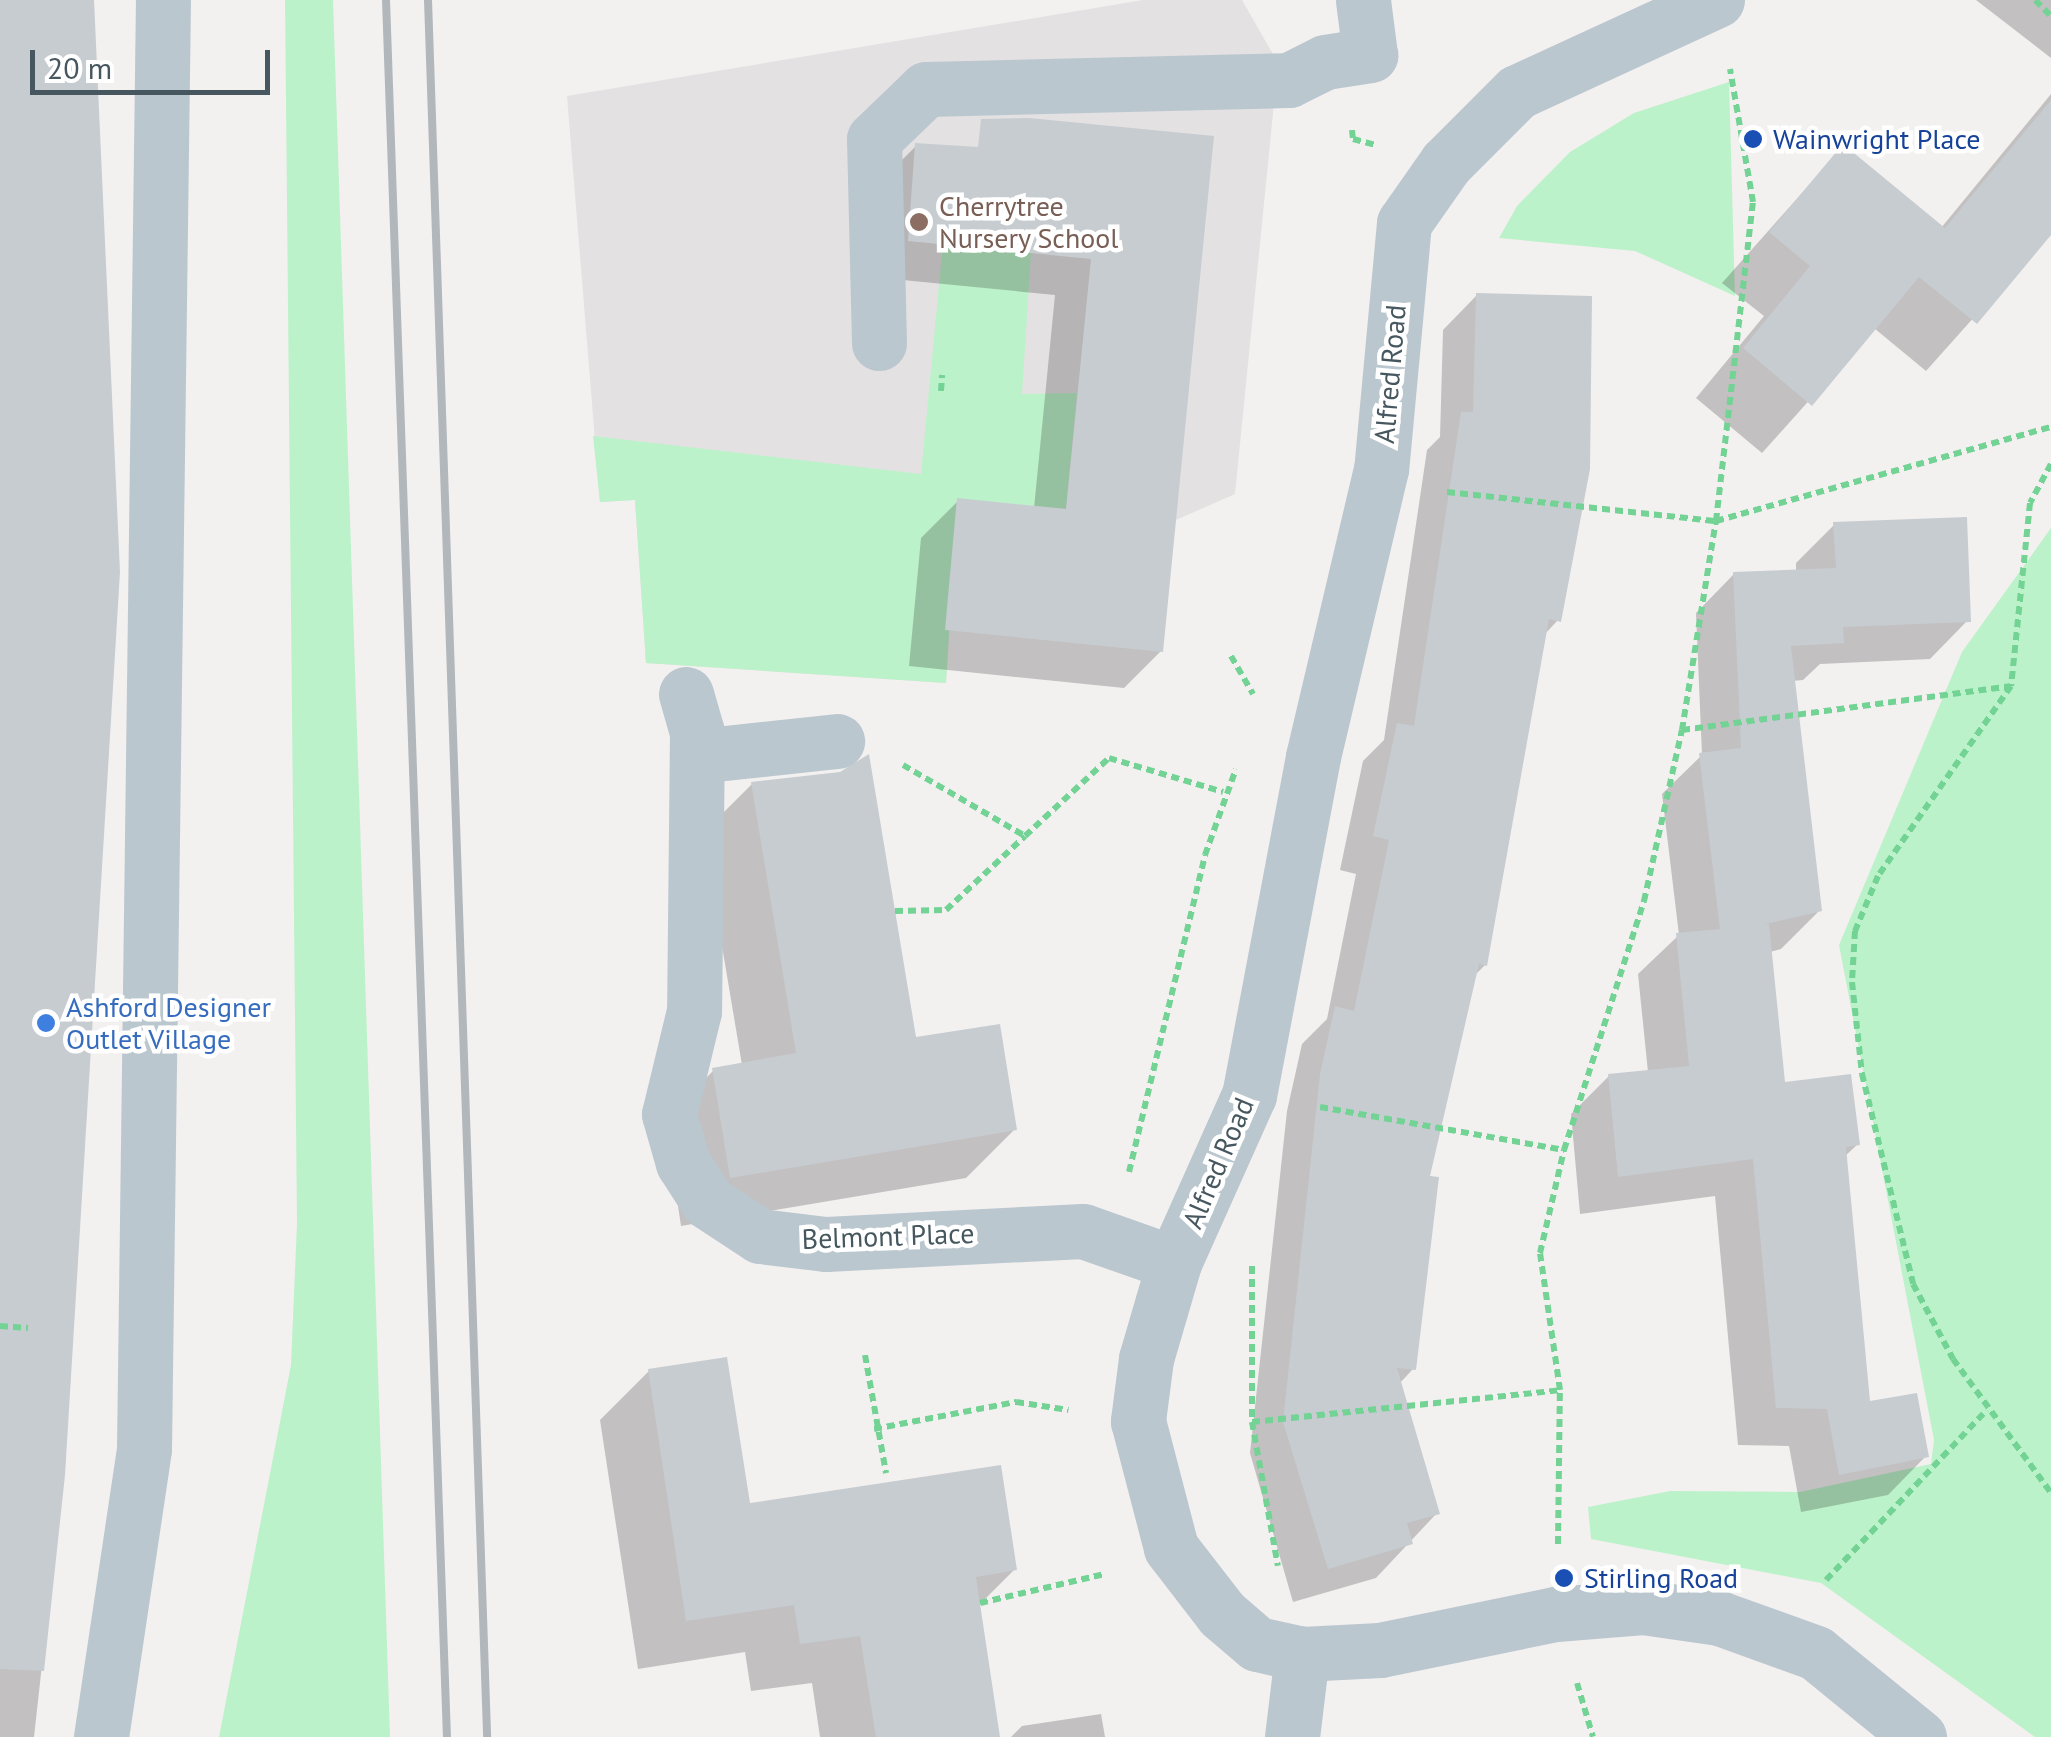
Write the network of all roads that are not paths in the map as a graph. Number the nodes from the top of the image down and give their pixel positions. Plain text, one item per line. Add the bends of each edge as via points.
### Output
1 (163, 0) edge
2 (1363, 0) edge
3 (1711, 4) edge
4 (879, 342) dead end
5 (686, 694) dead end
6 (838, 741) road end
7 (698, 756) junction
8 (1174, 1263) junction
9 (1302, 1654) junction
10 (101, 1737) edge
11 (1292, 1737) edge
12 (1920, 1737) edge

1 - 10 street via 144,1449
2 - 4 street via 1370,56 1325,62 1289,80 926,89 874,138
3 - 8 street, Alfred Road via 1517,92 1446,163 1404,223 1381,468 1314,757 1249,1095
5 - 7 street, Belmont Place
6 - 7 street
7 - 8 street, Belmont Place via 694,1010 669,1114 683,1164 708,1202 760,1236 826,1244 1083,1230
8 - 9 street, Alfred Road via 1146,1359 1138,1421 1171,1548 1222,1614 1257,1644
9 - 11 street
9 - 12 street, Alfred Road via 1380,1650 1556,1614 1644,1608 1719,1618 1816,1653

